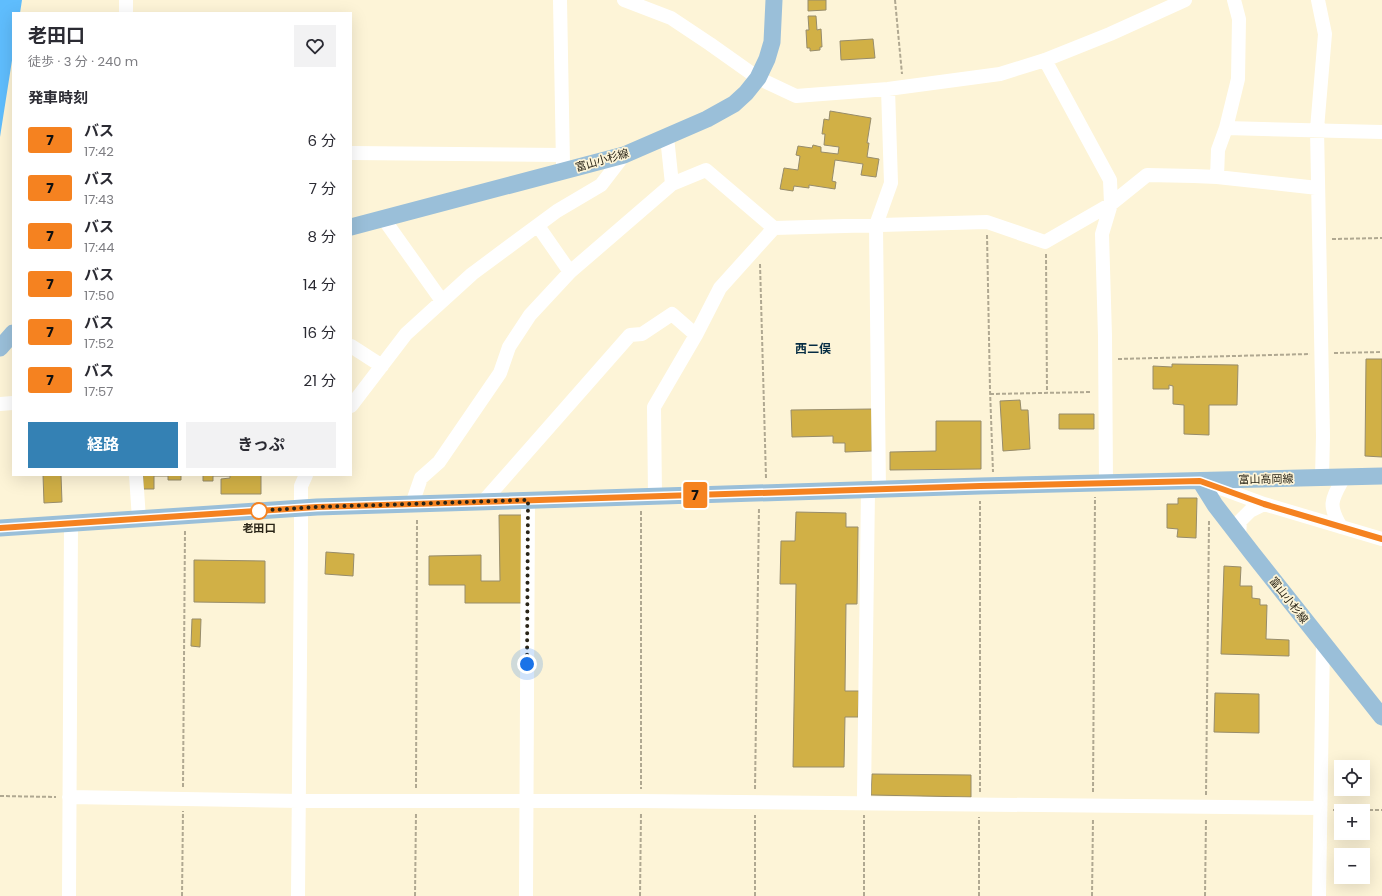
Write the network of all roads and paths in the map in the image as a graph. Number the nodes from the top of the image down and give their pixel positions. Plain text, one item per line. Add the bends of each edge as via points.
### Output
1 (126, 0) edge
2 (560, 0) edge
3 (624, 0) edge
4 (774, 0) edge
5 (895, 0) edge
6 (1185, 0) edge
7 (1234, 0) edge
8 (1318, 0) edge
9 (126, 12) edge
10 (1045, 60) junction
11 (758, 78) junction
12 (903, 87) junction
13 (888, 89) junction
14 (1226, 128) junction
15 (1317, 129) junction
16 (1382, 132) edge
17 (667, 137) junction
18 (352, 153) edge
19 (624, 155) junction
20 (563, 163) junction
21 (1217, 178) junction
22 (672, 184) junction
23 (1318, 188) junction
24 (1110, 204) junction
25 (383, 218) junction
26 (987, 222) junction
27 (876, 225) junction
28 (538, 226) junction
29 (352, 227) edge
30 (774, 228) junction
31 (1382, 238) edge
32 (1319, 240) junction
33 (1045, 242) junction
34 (759, 244) junction
35 (570, 272) junction
36 (442, 301) junction
37 (12, 334) edge
38 (696, 335) junction
39 (352, 347) edge
40 (0, 348) edge
41 (1382, 352) edge
42 (1321, 353) junction
43 (1105, 360) junction
44 (382, 366) junction
45 (1105, 392) junction
46 (1047, 393) junction
47 (990, 394) junction
48 (12, 403) edge
49 (0, 404) edge
50 (352, 405) edge
51 (136, 476) edge
52 (305, 476) edge
53 (1382, 476) edge
54 (1344, 477) junction
55 (1322, 478) junction
56 (1200, 481) junction
57 (1101, 484) junction
58 (987, 486) junction
59 (873, 490) junction
60 (763, 493) junction
61 (648, 496) junction
62 (528, 500) junction
63 (483, 502) junction
64 (415, 504) junction
65 (1264, 504) junction
66 (1214, 505) junction
67 (300, 508) junction
68 (186, 516) junction
69 (139, 519) junction
70 (70, 523) junction
71 (1341, 527) junction
72 (0, 528) edge
73 (1239, 536) junction
74 (1382, 539) edge
75 (1323, 643) junction
76 (1382, 717) edge
77 (0, 796) edge
78 (69, 797) junction
79 (183, 799) junction
80 (864, 800) junction
81 (416, 801) junction
82 (526, 801) junction
83 (641, 801) junction
84 (299, 802) junction
85 (755, 802) junction
86 (980, 804) junction
87 (1093, 806) junction
88 (1206, 807) junction
89 (1320, 809) junction
90 (1382, 810) edge
91 (69, 896) edge
92 (182, 896) edge
93 (298, 896) edge
94 (415, 896) edge
95 (526, 896) edge
96 (640, 896) edge
97 (755, 896) edge
98 (864, 896) edge
99 (979, 896) edge
100 (1092, 896) edge
101 (1205, 896) edge
102 (1319, 896) edge

1 - 9 street
2 - 20 street
3 - 11 street via 671,18
4 - 11 main road, 富山小杉線 via 772,42
5 - 12 path
6 - 10 street
7 - 14 street via 1239,19 1238,79
8 - 15 street via 1325,34
10 - 12 street via 1000,74
10 - 24 street via 1110,180
11 - 13 street via 796,96
11 - 17 main road, 富山小杉線 via 734,104
12 - 13 street
13 - 27 street via 891,183
14 - 15 street
14 - 21 street via 1218,150
15 - 16 street
15 - 23 street
17 - 19 main road, 富山小杉線
17 - 22 street
18 - 20 street
19 - 20 main road, 富山小杉線
19 - 28 street via 601,185 557,211
20 - 25 main road, 富山小杉線
21 - 23 street
21 - 24 street via 1147,175
22 - 30 street via 706,170
22 - 35 street
23 - 32 street
24 - 33 street
24 - 43 street via 1102,234
25 - 29 main road, 富山小杉線
25 - 36 street
26 - 27 street
26 - 33 street
26 - 47 path
27 - 30 street
27 - 59 street
28 - 35 street
28 - 36 street via 472,274
30 - 34 street
31 - 32 path
32 - 42 street
33 - 46 path
34 - 38 street via 720,288
34 - 60 path
35 - 64 street via 530,315 509,347 500,373 439,462 421,478
36 - 44 street via 406,334
37 - 40 main road
38 - 61 street via 654,407
38 - 63 street via 672,314 642,334 630,335
39 - 44 street
41 - 42 path
42 - 43 path
42 - 55 street
43 - 45 street
44 - 50 street
45 - 46 path
45 - 57 street
46 - 47 path
47 - 58 path
48 - 49 street
51 - 69 street
52 - 67 street via 300,486
53 - 54 main road, 富山高岡線
54 - 55 main road, 富山高岡線
54 - 71 street via 1332,498 1333,514
55 - 56 main road, 富山高岡線
56 - 57 main road, 富山高岡線
56 - 65 street
56 - 66 main road, 富山小杉線
57 - 58 main road, 富山高岡線
57 - 87 path
58 - 59 main road, 富山高岡線
58 - 86 path
59 - 60 main road, 富山高岡線
59 - 80 street
60 - 61 main road, 富山高岡線
60 - 85 path
61 - 62 main road, 富山高岡線
61 - 83 path
62 - 63 main road, 富山高岡線
62 - 82 street
63 - 64 main road, 富山高岡線
64 - 67 main road, 富山高岡線
64 - 81 path
65 - 71 street
65 - 73 street via 1240,520
66 - 73 main road, 富山小杉線
66 - 88 path via 1210,520
67 - 68 main road, 富山高岡線
67 - 84 street
68 - 69 main road, 富山高岡線
68 - 79 path
69 - 70 main road, 富山高岡線
70 - 72 main road, 富山高岡線
70 - 78 street
71 - 74 street
73 - 75 main road, 富山小杉線
75 - 76 main road, 富山小杉線
75 - 89 street
77 - 78 path
78 - 79 street
78 - 91 street
79 - 84 street
79 - 92 path
80 - 85 street
80 - 86 street
80 - 98 path
81 - 82 street
81 - 84 street
81 - 94 path
82 - 83 street
82 - 95 street
83 - 85 street
83 - 96 path
84 - 93 street
85 - 97 path
86 - 87 street
86 - 99 path
87 - 88 street
87 - 100 path
88 - 89 street
88 - 101 path
89 - 90 path
89 - 102 street

